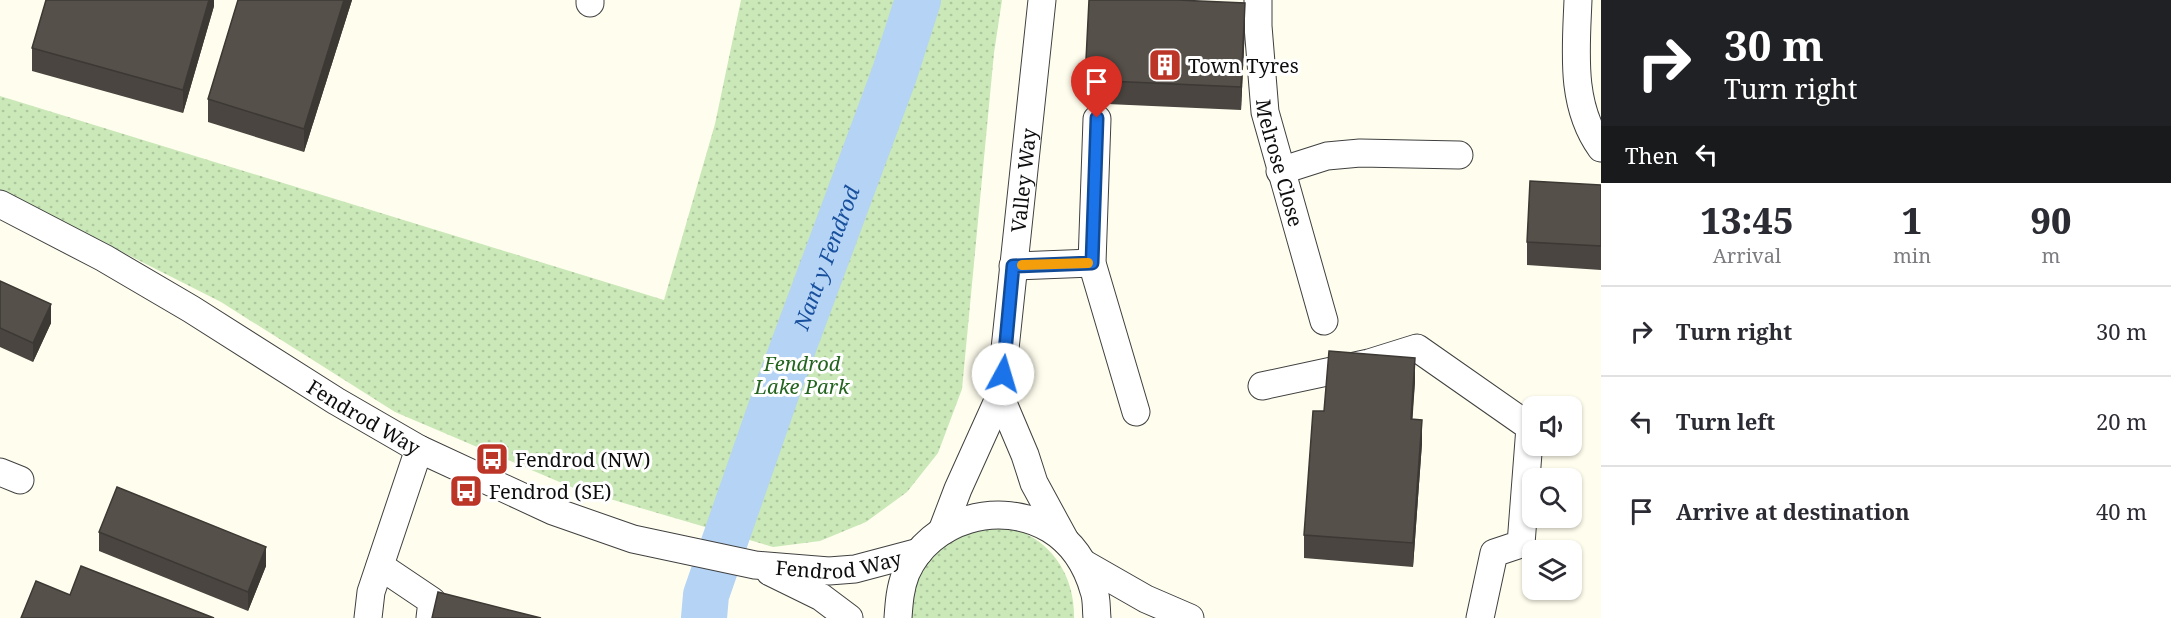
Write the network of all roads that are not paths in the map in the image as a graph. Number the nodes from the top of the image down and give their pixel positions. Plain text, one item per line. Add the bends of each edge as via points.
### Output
1 (1042, 0) edge
2 (1258, 0) edge
3 (1578, 0) edge
4 (1097, 118) dead end
5 (1601, 148) edge
6 (1459, 155) dead end
7 (1280, 171) junction
8 (0, 204) edge
9 (1092, 263) junction
10 (1013, 266) junction
11 (1324, 321) dead end
12 (1262, 386) dead end
13 (1000, 396) junction
14 (1136, 412) dead end
15 (419, 449) junction
16 (942, 531) junction
17 (1066, 542) junction
18 (919, 552) junction
19 (1083, 563) junction
20 (380, 566) junction
21 (756, 566) junction
22 (368, 618) edge
23 (430, 618) edge
24 (849, 618) edge
25 (898, 618) edge
26 (1096, 618) edge
27 (1190, 618) edge
28 (1480, 618) edge

1 - 10 street, Valley Way
2 - 7 street, Melrose Close via 1265,112
3 - 5 street via 1577,85 1581,108
4 - 9 street
6 - 7 street via 1360,153 1327,156
7 - 11 street, Melrose Close
8 - 15 street, Fendrod Way via 123,269
9 - 10 street
9 - 14 street
10 - 13 street, Valley Way
12 - 28 street via 1369,363 1416,348 1530,427 1521,544 1494,553
13 - 16 street, Valley Way
13 - 17 street, Valley Way via 1034,483
15 - 20 street
15 - 21 street, Fendrod Way via 553,511 633,539
16 - 17 street via 977,517 1015,516 1034,521
16 - 18 street
17 - 19 street
18 - 21 street, Fendrod Way via 855,569
18 - 25 street via 906,573
19 - 26 street via 1095,593
19 - 27 street via 1146,599
20 - 22 street via 370,592
20 - 23 street via 432,601
21 - 24 street, Fendrod Way via 821,597

